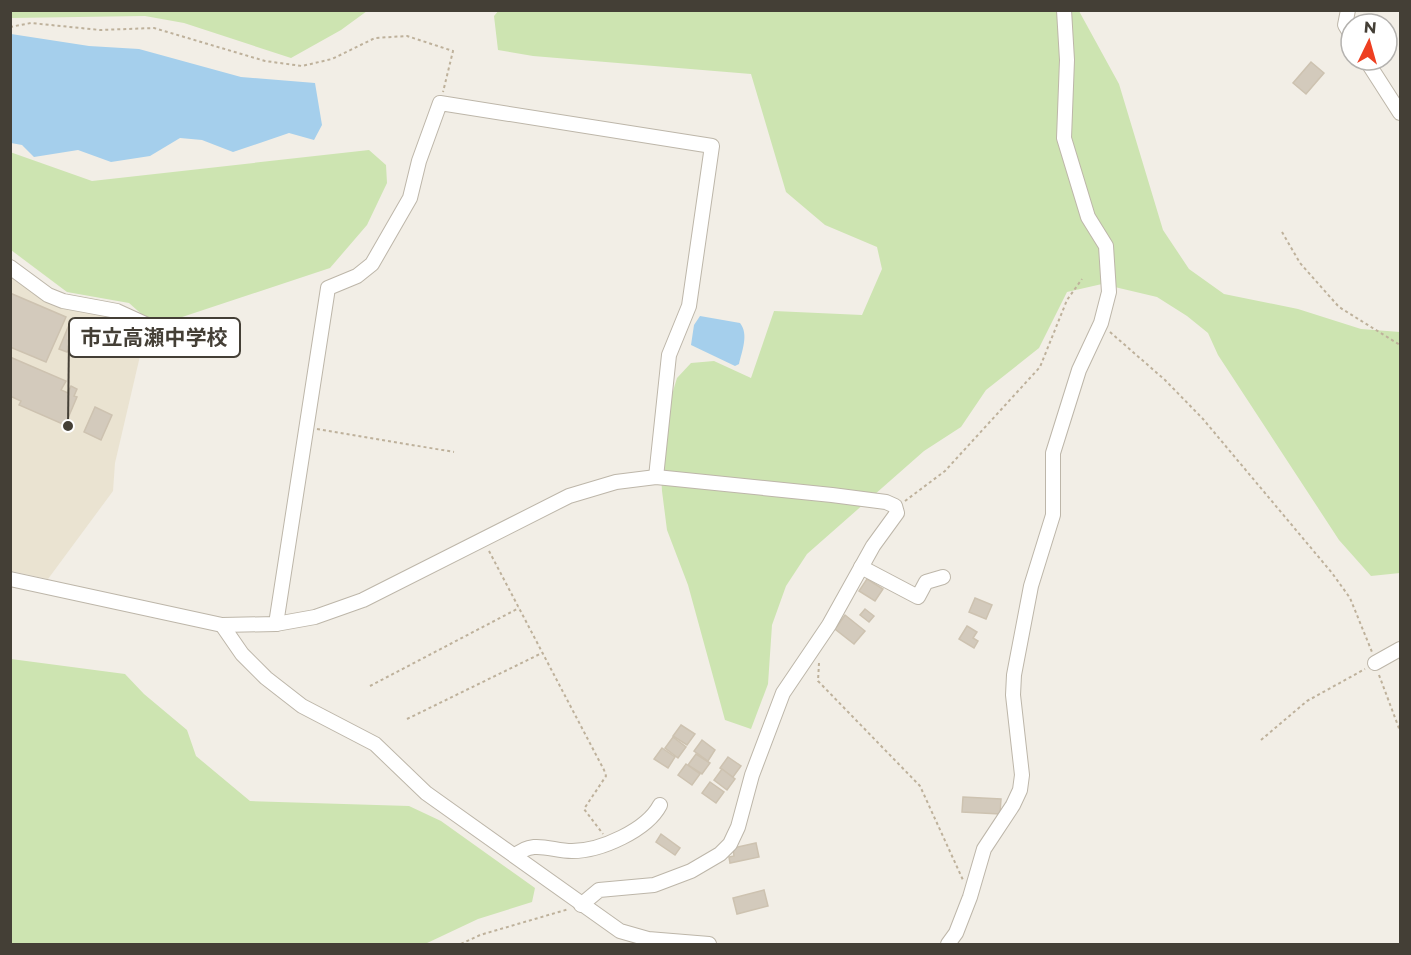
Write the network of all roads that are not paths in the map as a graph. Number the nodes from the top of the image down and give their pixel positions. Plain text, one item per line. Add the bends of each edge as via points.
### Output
1 (1064, 10) edge
2 (1374, 72) edge
3 (1401, 113) edge
4 (10, 267) edge
5 (152, 327) dead end
6 (656, 477) junction
7 (861, 567) junction
8 (943, 577) dead end
9 (10, 579) edge
10 (276, 624) junction
11 (222, 625) junction
12 (1401, 649) edge
13 (1375, 663) road end
14 (660, 805) dead end
15 (515, 856) junction
16 (581, 905) junction
17 (677, 943) edge
18 (709, 945) edge
19 (948, 945) edge

1 - 19 street via 1064,138 1088,217 1107,253 1109,292 1053,453 1053,515 1030,586 1014,675 1022,768 1020,790 984,849 970,897
2 - 3 street
4 - 5 street via 37,288 63,301 117,311
6 - 7 street via 886,502 897,513
6 - 10 street via 616,482 569,496 363,600 315,617
6 - 10 street via 669,355 689,306 712,146 440,103 410,198 372,264 357,276 328,288
7 - 8 street via 918,597 926,582
7 - 16 street via 783,693 730,844 690,871 654,885 599,891
9 - 11 street
10 - 11 street
11 - 15 street via 242,654 293,699 375,744 426,793
12 - 13 street
14 - 15 street via 645,824 628,835 582,850 530,846
15 - 16 street
16 - 17 street via 631,935
17 - 18 street

